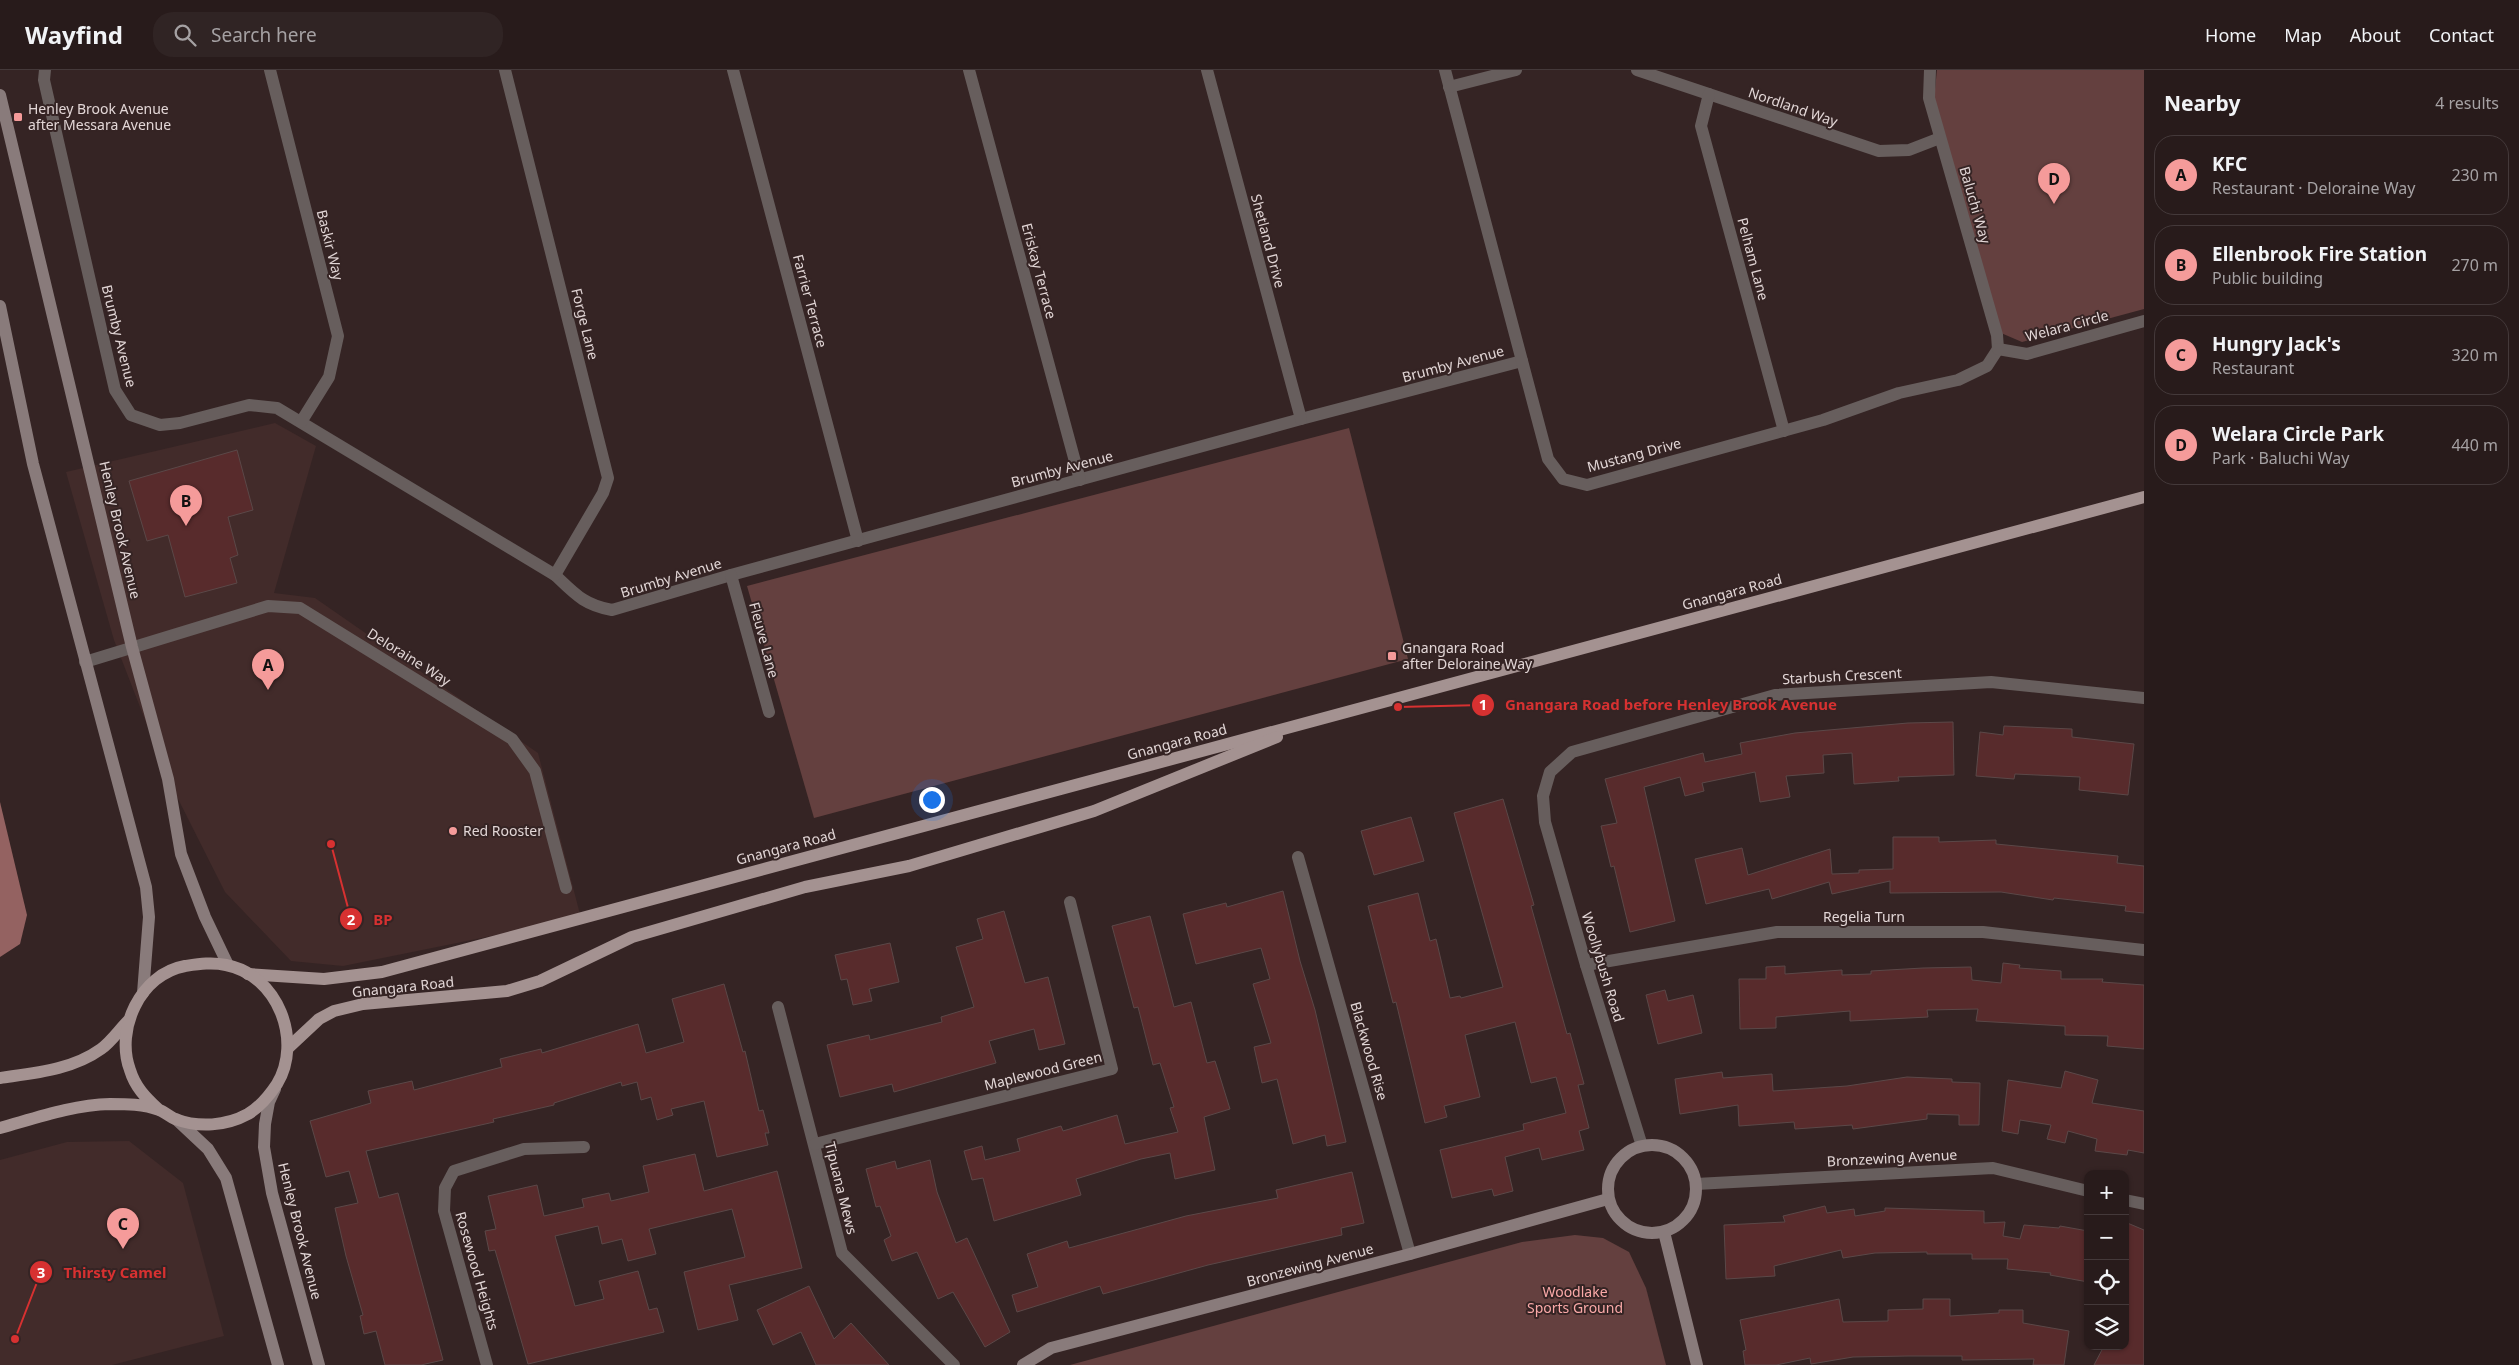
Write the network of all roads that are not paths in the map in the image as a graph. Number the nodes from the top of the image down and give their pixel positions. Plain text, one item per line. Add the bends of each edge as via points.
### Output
1 (45, 70) edge
2 (270, 70) edge
3 (505, 70) edge
4 (733, 70) edge
5 (969, 70) edge
6 (1207, 70) edge
7 (1445, 70) edge
8 (1516, 70) edge
9 (1637, 70) edge
10 (1930, 70) edge
11 (1449, 87) junction
12 (1709, 94) junction
13 (0, 95) edge
14 (1940, 138) junction
15 (0, 306) edge
16 (2144, 321) edge
17 (1998, 348) junction
18 (1522, 361) junction
19 (1301, 419) junction
20 (301, 422) junction
21 (1784, 430) junction
22 (1080, 480) junction
23 (2144, 497) edge
24 (858, 541) junction
25 (555, 575) junction
26 (731, 575) junction
27 (132, 647) junction
28 (85, 662) junction
29 (2144, 698) edge
30 (768, 712) dead end
31 (1328, 716) junction
32 (1544, 796) joint
33 (1298, 857) dead end
34 (566, 888) dead end
35 (1070, 902) dead end
36 (2144, 950) edge
37 (228, 965) junction
38 (1586, 965) junction
39 (248, 974) junction
40 (143, 993) junction
41 (778, 1007) dead end
42 (128, 1021) junction
43 (288, 1048) junction
44 (282, 1076) junction
45 (0, 1078) edge
46 (158, 1110) junction
47 (175, 1119) junction
48 (0, 1128) edge
49 (815, 1144) junction
50 (1642, 1146) junction
51 (584, 1147) dead end
52 (1696, 1184) junction
53 (2084, 1190) edge
54 (1608, 1199) junction
55 (2129, 1201) edge
56 (2144, 1204) edge
57 (1664, 1232) junction
58 (1410, 1254) junction
59 (278, 1365) edge
60 (318, 1365) edge
61 (487, 1365) edge
62 (954, 1365) edge
63 (1023, 1365) edge
64 (1697, 1365) edge

1 - 20 street, Brumby Avenue via 44,80 115,390 131,415 160,425 249,405 277,408
2 - 20 street, Baskir Way via 338,336 329,377
3 - 25 street, Forge Lane via 608,478 603,493
4 - 24 street, Farrier Terrace
5 - 22 street, Eriskay Terrace
6 - 19 street, Shetland Drive
7 - 11 street, Mustang Drive
8 - 11 street
9 - 12 street, Nordland Way
10 - 14 street, Baluchi Way via 1929,98
11 - 18 street, Mustang Drive
12 - 14 street, Nordland Way via 1878,151 1909,150
12 - 21 street, Pelham Lane via 1701,126
13 - 27 main road, Henley Brook Avenue
14 - 17 street, Baluchi Way
15 - 28 main road via 32,464
16 - 17 street, Welara Circle via 2028,354
17 - 21 street, Mustang Drive via 1987,366 1958,380 1899,393
18 - 19 street, Brumby Avenue
18 - 21 street, Mustang Drive via 1548,459 1562,480 1587,484
19 - 22 street, Brumby Avenue
20 - 25 street, Brumby Avenue
22 - 24 street, Brumby Avenue
23 - 31 main road, Gnangara Road
24 - 26 street, Brumby Avenue
25 - 26 street, Brumby Avenue via 580,599 595,607 612,610
26 - 30 street, Fleuve Lane
27 - 28 street, Deloraine Way
27 - 34 street, Deloraine Way via 268,606 300,608 512,739 536,771
27 - 37 main road, Henley Brook Avenue via 168,779 181,854
28 - 40 main road via 146,887 149,917
29 - 32 street, Starbush Crescent via 1991,682 1775,695 1572,752 1550,772
31 - 39 main road, Gnangara Road via 382,972 324,979
31 - 43 main road, Gnangara Road via 1094,811 909,866 806,887 632,937 540,981 507,991 363,1004 334,1011 319,1019
32 - 38 street, Woollybush Road via 1545,822
33 - 58 street, Blackwood Rise
35 - 49 street, Maplewood Green via 1112,1069
36 - 38 street, Regelia Turn via 1983,932 1777,932
37 - 39 main road
37 - 40 main road via 204,963 181,967 160,977
38 - 50 street, Woollybush Road
39 - 43 main road via 266,987 278,1005 286,1026
40 - 42 main road
41 - 49 street, Tipuana Mews
42 - 45 main road via 103,1047 87,1058 35,1073
42 - 46 main road via 125,1046 130,1070 141,1092
43 - 44 main road
44 - 47 main road via 268,1097 249,1114 225,1123 200,1125
44 - 60 main road, Henley Brook Avenue via 269,1102 264,1148 272,1193
46 - 47 main road
46 - 48 main road via 134,1104 108,1104 73,1108
47 - 59 main road via 208,1149 226,1178
49 - 62 street, Tipuana Mews via 842,1253
50 - 52 main road via 1657,1145 1671,1149 1692,1170
50 - 54 main road via 1629,1151 1610,1172
51 - 61 street, Rosewood Heights via 524,1149 454,1171 445,1188 444,1211
52 - 53 street, Bronzewing Avenue via 1993,1168
52 - 57 main road via 1696,1196 1685,1218
54 - 57 main road via 1623,1224 1650,1234
54 - 58 main road, Bronzewing Avenue
55 - 56 street
57 - 64 main road
58 - 63 main road, Bronzewing Avenue via 1051,1348

